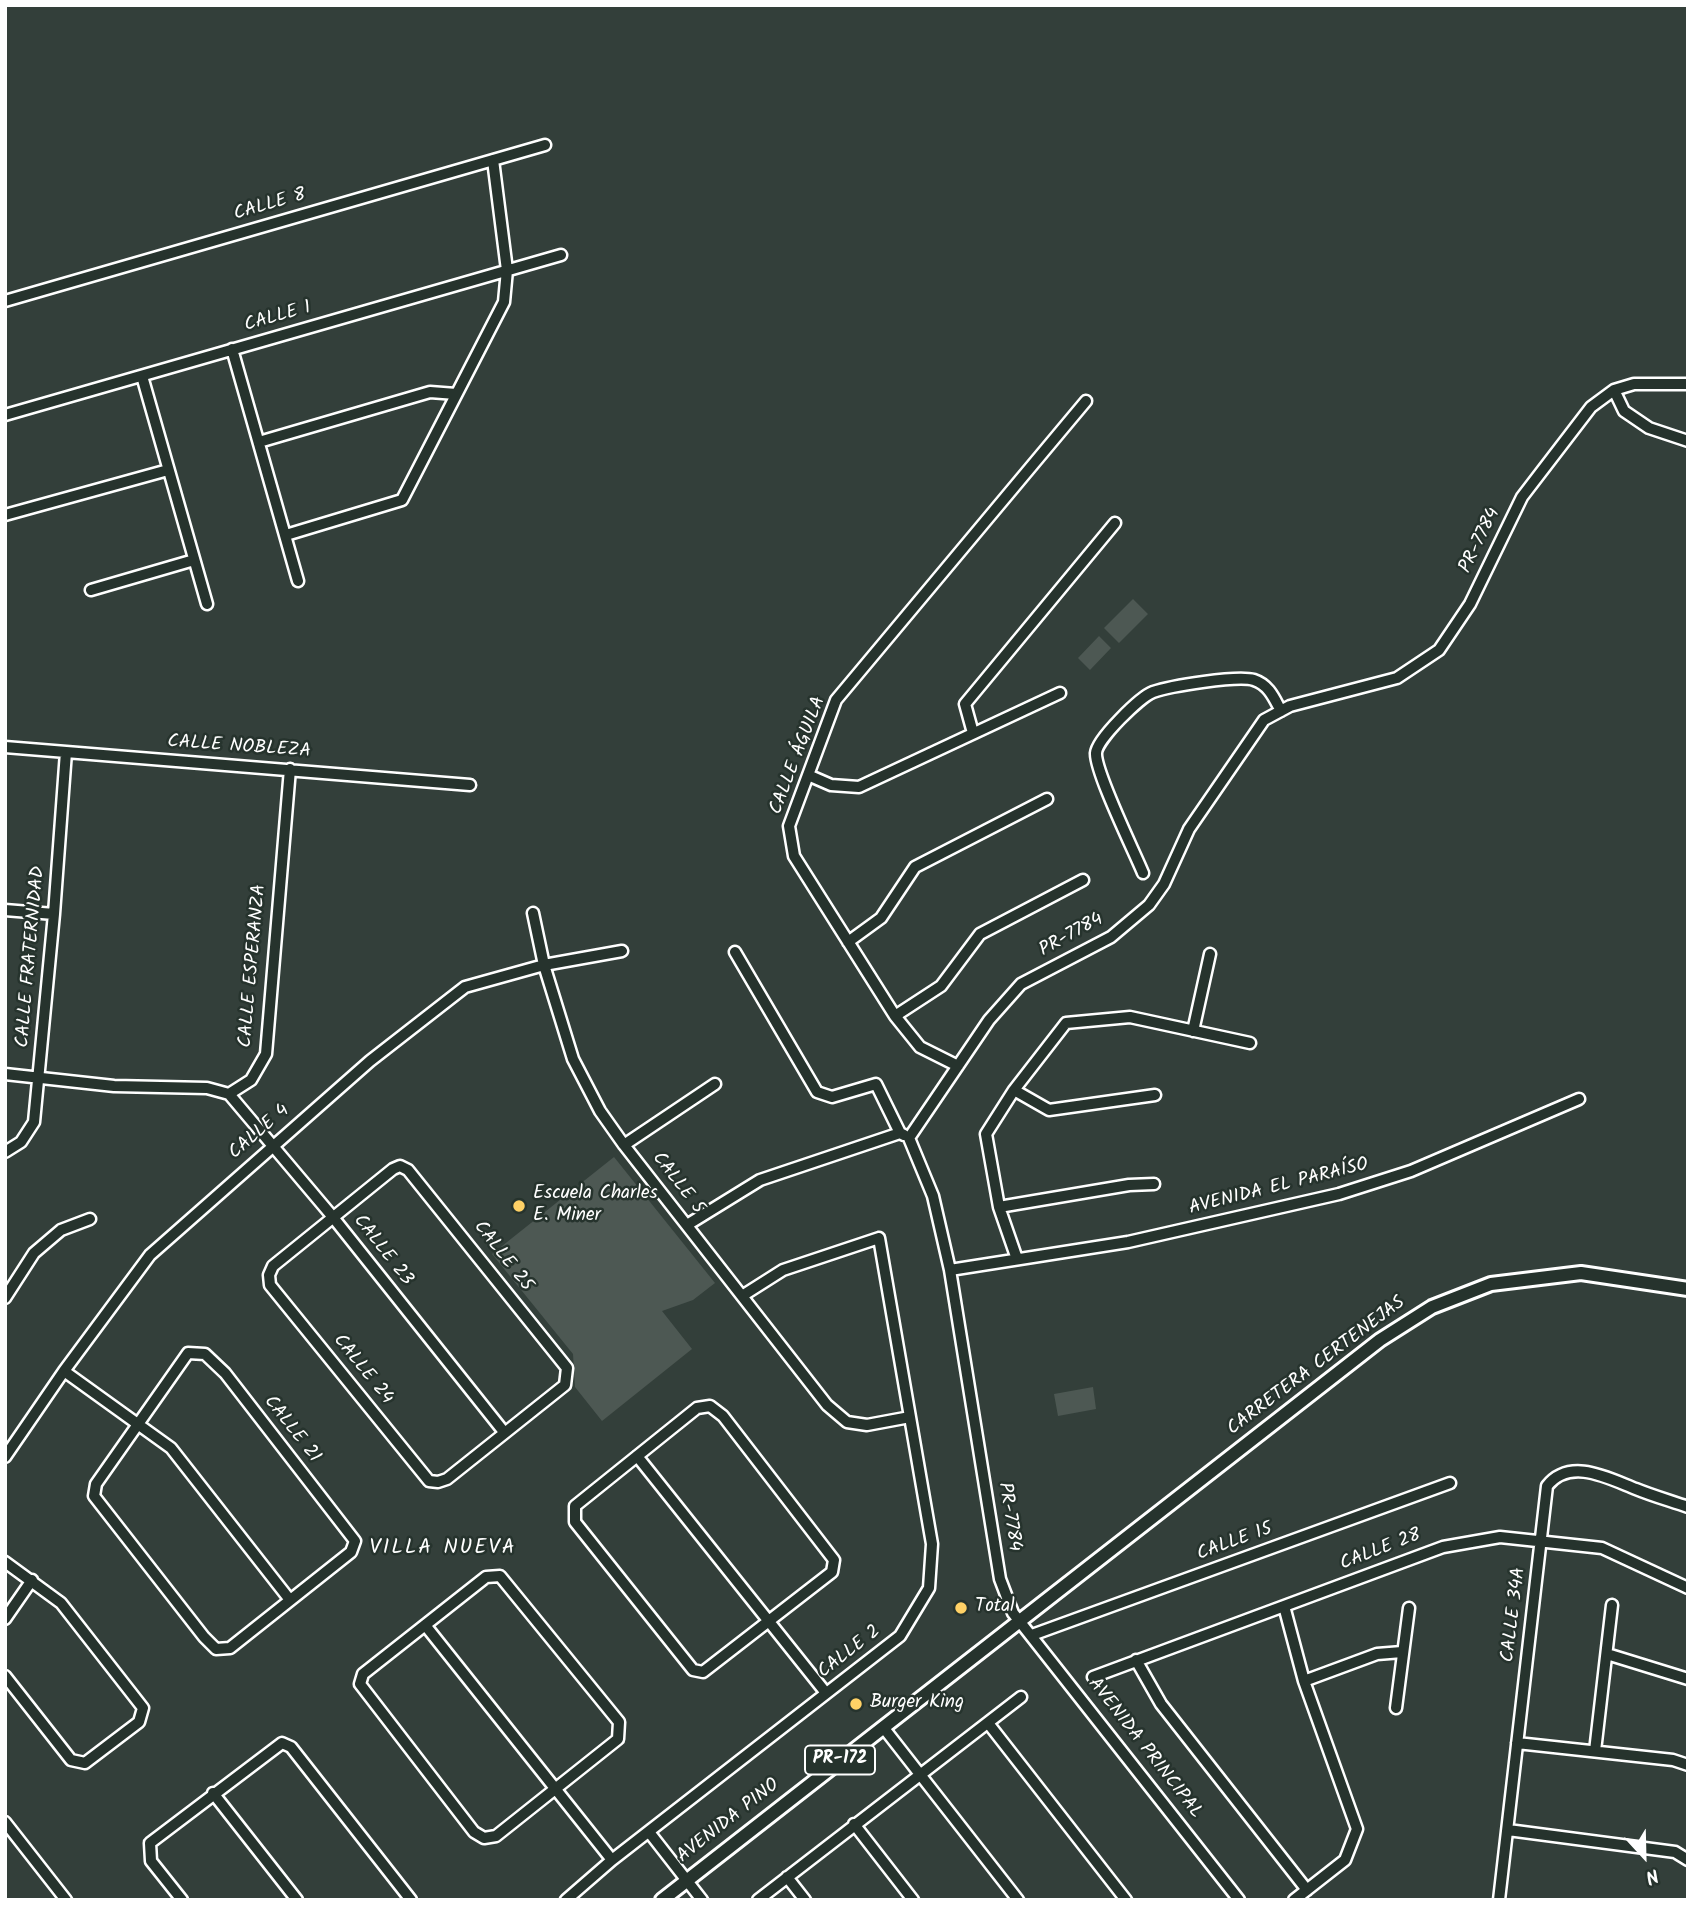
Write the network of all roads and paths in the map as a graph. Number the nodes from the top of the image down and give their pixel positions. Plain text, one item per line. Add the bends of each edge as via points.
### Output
1 (545, 145) dead end
2 (493, 160) junction
3 (561, 255) dead end
4 (507, 270) junction
5 (5, 301) edge
6 (232, 349) junction
7 (142, 376) junction
8 (1688, 384) edge
9 (1614, 390) junction
10 (456, 394) junction
11 (1086, 401) dead end
12 (5, 415) edge
13 (1688, 441) edge
14 (259, 442) junction
15 (168, 470) junction
16 (5, 515) edge
17 (1115, 523) dead end
18 (286, 535) junction
19 (194, 560) junction
20 (299, 581) dead end
21 (91, 590) dead end
22 (207, 604) dead end
23 (1060, 693) dead end
24 (1280, 711) junction
25 (973, 733) junction
26 (5, 747) edge
27 (66, 752) junction
28 (290, 769) junction
29 (808, 775) junction
30 (471, 785) dead end
31 (1047, 799) dead end
32 (1143, 873) dead end
33 (1083, 880) dead end
34 (5, 910) edge
35 (54, 914) junction
36 (533, 914) dead end
37 (848, 942) junction
38 (622, 951) dead end
39 (735, 953) dead end
40 (1210, 954) dead end
41 (544, 965) junction
42 (895, 1016) junction
43 (1193, 1031) junction
44 (1250, 1043) dead end
45 (958, 1066) junction
46 (5, 1074) edge
47 (40, 1077) junction
48 (715, 1084) dead end
49 (1014, 1090) junction
50 (229, 1094) junction
51 (1155, 1095) dead end
52 (1579, 1099) dead end
53 (904, 1136) junction
54 (624, 1145) junction
55 (271, 1146) junction
56 (5, 1152) edge
57 (1154, 1184) dead end
58 (999, 1207) junction
59 (332, 1216) junction
60 (90, 1219) dead end
61 (687, 1225) junction
62 (1017, 1259) junction
63 (950, 1270) junction
64 (1688, 1289) edge
65 (742, 1296) junction
66 (5, 1298) edge
67 (64, 1371) junction
68 (910, 1417) junction
69 (138, 1423) junction
70 (504, 1432) junction
71 (637, 1456) junction
72 (5, 1457) edge
73 (1450, 1483) dead end
74 (1688, 1507) edge
75 (1542, 1540) junction
76 (5, 1562) edge
77 (32, 1580) junction
78 (1688, 1588) edge
79 (290, 1600) junction
80 (1612, 1605) dead end
81 (1284, 1606) junction
82 (1409, 1608) dead end
83 (5, 1619) edge
84 (1018, 1621) junction
85 (769, 1622) junction
86 (425, 1625) junction
87 (1032, 1635) junction
88 (1402, 1651) junction
89 (1607, 1654) junction
90 (1136, 1660) junction
91 (5, 1676) edge
92 (1093, 1677) dead end
93 (1688, 1679) edge
94 (1304, 1681) junction
95 (826, 1693) junction
96 (1021, 1697) dead end
97 (1396, 1708) dead end
98 (988, 1723) junction
99 (883, 1727) junction
100 (1517, 1743) junction
101 (1595, 1751) junction
102 (1688, 1765) edge
103 (919, 1774) junction
104 (555, 1788) junction
105 (213, 1793) junction
106 (5, 1822) edge
107 (854, 1824) junction
108 (1508, 1830) junction
109 (649, 1832) junction
110 (612, 1860) junction
111 (1688, 1860) edge
112 (787, 1877) junction
113 (687, 1879) junction
114 (1307, 1890) junction
115 (66, 1900) edge
116 (182, 1900) edge
117 (297, 1900) edge
118 (411, 1900) edge
119 (566, 1900) edge
120 (662, 1900) edge
121 (702, 1900) edge
122 (758, 1900) edge
123 (805, 1900) edge
124 (913, 1900) edge
125 (1018, 1900) edge
126 (1126, 1900) edge
127 (1239, 1900) edge
128 (1294, 1900) edge
129 (1499, 1900) edge

1 - 2 street, CALLE 8
2 - 4 street
2 - 5 street, CALLE 8
3 - 4 street, CALLE 1
4 - 6 street, CALLE 1
4 - 10 street via 504,302
6 - 7 street, CALLE 1
6 - 14 street
7 - 12 street, CALLE 1
7 - 15 street
8 - 9 street, PR-7784 / PR-7784 via 1634,384
9 - 13 street via 1624,411 1649,428
9 - 24 street, PR-7784 / PR-7784 via 1591,407 1522,496 1470,604 1439,650 1397,678
10 - 14 street via 430,392
10 - 18 street via 402,500
11 - 29 street, CALLE ÁGUILA via 836,700
14 - 18 street
15 - 16 street
15 - 19 street
17 - 25 street via 965,704
18 - 20 street
19 - 21 street
19 - 22 street
23 - 25 street
24 - 32 street via 1263,684 1230,678 1152,692 1107,732 1098,744 1097,765
24 - 45 street, PR-7784 / PR-7784 via 1264,720 1189,829 1149,905 1111,937 1021,984
25 - 29 street via 859,787 831,785
26 - 27 street, CALLE NOBLEZA
27 - 28 street, CALLE NOBLEZA
27 - 35 street, CALLE FRATERNIDAD
28 - 30 street, CALLE NOBLEZA
28 - 50 street, CALLE ESPERANZA via 266,1054 251,1080
29 - 37 street, CALLE ÁGUILA via 789,826 794,856
31 - 37 street via 915,867 881,918
33 - 42 street via 980,934 941,986
34 - 35 street
35 - 47 street, CALLE FRATERNIDAD
36 - 41 street, CALLE 5
37 - 42 street, CALLE ÁGUILA
38 - 41 street, CALLE 4
39 - 53 street via 817,1092 832,1097 876,1084
40 - 43 street
41 - 54 street, CALLE 5 via 573,1059
41 - 55 street, CALLE 4 via 465,987
42 - 45 street, CALLE ÁGUILA via 920,1047
43 - 44 street
43 - 49 street via 1130,1017 1066,1023
45 - 53 street, PR-7784 / PR-7784
46 - 47 street
47 - 50 street via 114,1086 206,1088
47 - 56 street, CALLE FRATERNIDAD via 34,1122 20,1142
48 - 54 street
49 - 51 street via 1049,1110
49 - 58 street via 986,1135
50 - 55 street, CALLE 23
52 - 62 street, AVENIDA EL PARAÍSO via 1411,1171 1339,1194 1128,1242
53 - 61 street via 760,1180
53 - 63 street, PR-7784 / PR-7784 via 933,1196
54 - 61 street, CALLE 5
55 - 59 street, CALLE 23
55 - 67 street, CALLE 4 via 149,1255
57 - 58 street
58 - 62 street
59 - 70 street, CALLE 23
59 - 70 street, CALLE 25 via 400,1166 475,1251 567,1368 565,1385
59 - 70 street, CALLE 24 via 273,1266 270,1284 429,1481 447,1479
60 - 66 street via 61,1230 34,1253
61 - 65 street, CALLE 5
62 - 63 street, AVENIDA EL PARAÍSO
63 - 84 street, PR-7784 / PR-7784 via 1000,1579
64 - 84 main road, CARRETERA CERTENEJAS / PR-172 via 1581,1273 1491,1284 1432,1307 1380,1340
65 - 68 street, CALLE 5 via 827,1405 847,1422 867,1424
65 - 68 street, CALLE 2 via 783,1270 879,1238
67 - 69 street
67 - 72 street, CALLE 4
68 - 95 street, CALLE 2 via 932,1544 929,1587 900,1636
69 - 79 street via 170,1448
69 - 79 street via 96,1484 94,1496 204,1637 216,1649 230,1648
69 - 79 street, CALLE 21 via 188,1353 205,1354 225,1373 355,1541 351,1552
71 - 85 street
71 - 85 street via 575,1506 575,1522 693,1670 703,1672
71 - 85 street via 697,1408 710,1406 723,1416 834,1560 832,1572
73 - 87 street, CALLE 15
74 - 75 street, CALLE 34A via 1608,1477 1576,1471 1556,1475 1547,1486
75 - 78 street, CALLE 28 via 1602,1548
75 - 81 street, CALLE 28 via 1500,1537 1443,1546
75 - 100 street, CALLE 34A
76 - 77 street
77 - 83 street
77 - 91 street via 61,1603 143,1708 139,1721 92,1758 85,1763 71,1760
80 - 89 street
81 - 90 street, CALLE 28
81 - 94 street
82 - 88 street
84 - 87 street, AVENIDA PRINCIPAL / PR-7784
84 - 99 main road, AVENIDA PINO / PR-172
85 - 95 street
86 - 104 street
86 - 104 street via 363,1674 360,1684 474,1832 484,1838 496,1836
86 - 104 street via 486,1577 500,1576 602,1701 618,1722 618,1739
87 - 127 street, AVENIDA PRINCIPAL / PR-7784
88 - 94 street via 1377,1654
88 - 97 street
89 - 93 street
89 - 101 street
90 - 92 street, CALLE 28
90 - 114 street via 1161,1704
94 - 114 street via 1357,1829 1345,1860
95 - 109 street, CALLE 2
96 - 98 street
98 - 103 street
98 - 126 street
99 - 103 street
99 - 113 main road, AVENIDA PINO / PR-172
100 - 101 street
100 - 108 street, CALLE 34A
101 - 102 street
103 - 107 street
103 - 125 street
104 - 110 street
105 - 116 street via 150,1843 151,1861
105 - 117 street
105 - 118 street via 282,1743 291,1747
106 - 115 street
107 - 112 street
107 - 124 street
108 - 111 street via 1675,1852
108 - 129 street, CALLE 34A
109 - 110 street, CALLE 2
109 - 113 street
110 - 119 street, CALLE 2
112 - 122 street
112 - 123 street
113 - 120 main road, AVENIDA PINO / PR-172
113 - 121 street
114 - 128 street

